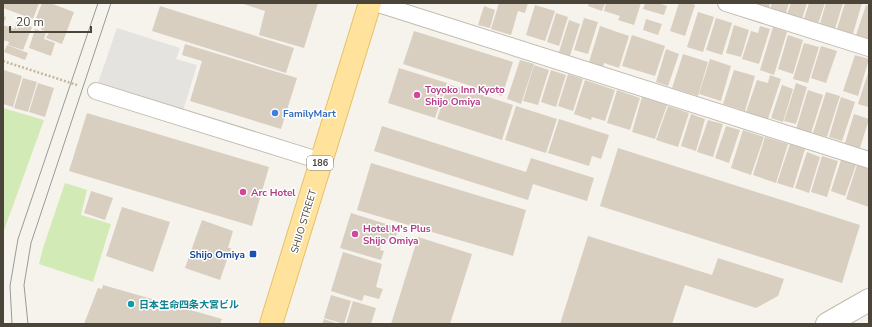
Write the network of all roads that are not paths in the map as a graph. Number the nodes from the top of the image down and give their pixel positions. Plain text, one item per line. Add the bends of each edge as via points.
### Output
1 (370, 3) edge
2 (375, 3) edge
3 (726, 3) edge
4 (869, 48) edge
5 (96, 90) road end
6 (869, 160) edge
7 (321, 161) junction
8 (869, 300) edge
9 (271, 324) edge
10 (827, 324) edge

1 - 7 main road, SHIJO STREET / 186
2 - 6 lane
3 - 4 lane
5 - 7 lane
7 - 9 main road, SHIJO STREET / 186
8 - 10 street

